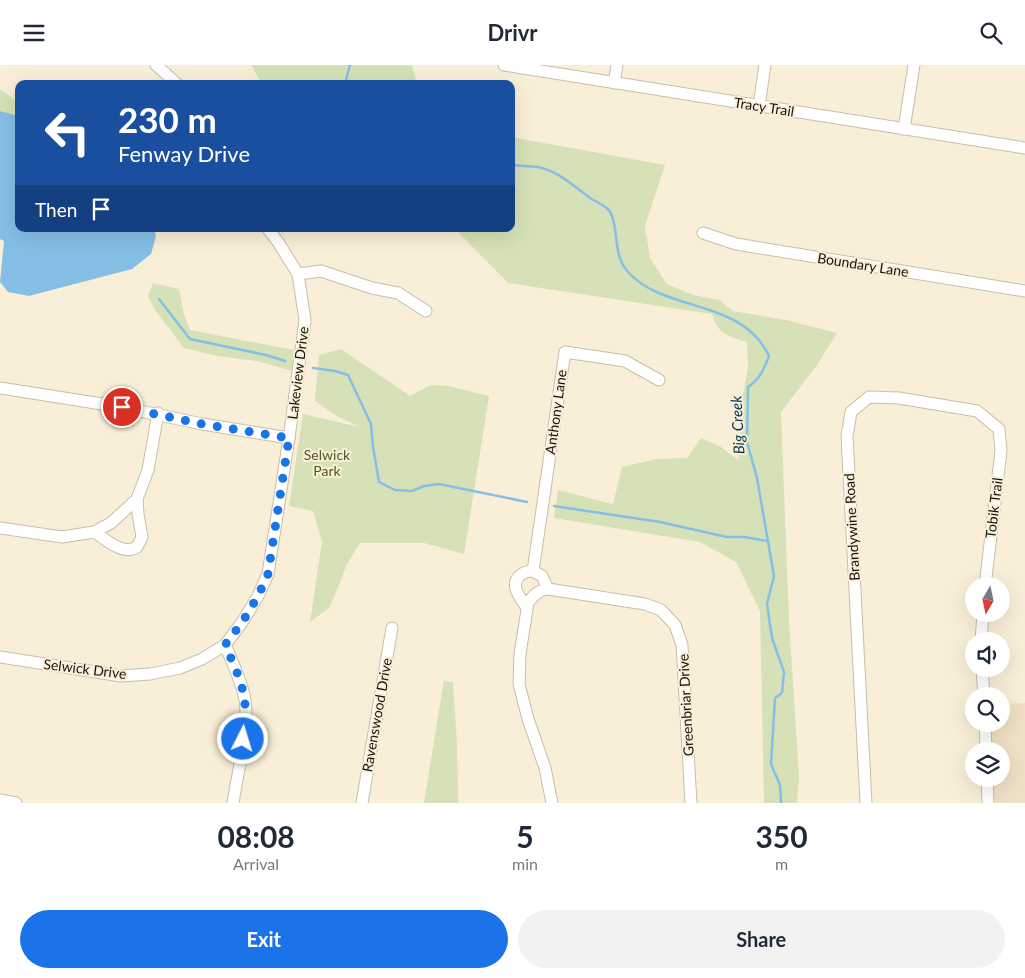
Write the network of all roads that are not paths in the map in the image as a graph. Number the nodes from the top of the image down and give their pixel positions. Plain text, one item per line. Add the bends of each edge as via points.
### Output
1 (156, 65) edge
2 (504, 65) edge
3 (617, 65) edge
4 (765, 65) edge
5 (914, 65) edge
6 (172, 80) edge
7 (614, 83) junction
8 (758, 106) junction
9 (904, 129) junction
10 (1025, 148) edge
11 (270, 232) edge
12 (703, 233) dead end
13 (298, 274) junction
14 (1025, 291) edge
15 (426, 311) dead end
16 (659, 380) dead end
17 (0, 388) edge
18 (158, 413) junction
19 (999, 429) joint
20 (289, 438) junction
21 (137, 499) junction
22 (0, 528) edge
23 (94, 533) junction
24 (533, 571) junction
25 (986, 577) edge
26 (548, 589) junction
27 (527, 608) junction
28 (392, 628) dead end
29 (225, 645) junction
30 (0, 657) edge
31 (987, 787) edge
32 (0, 801) edge
33 (16, 803) edge
34 (233, 803) edge
35 (362, 803) edge
36 (552, 803) edge
37 (692, 803) edge
38 (866, 803) edge
39 (988, 803) edge

1 - 6 street
2 - 7 street, Tracy Trail
3 - 7 street
4 - 8 street
5 - 9 street
7 - 8 street, Tracy Trail
8 - 9 street, Tracy Trail
9 - 10 street, Tracy Trail
11 - 13 street, Lakeview Drive
12 - 14 street, Boundary Lane via 736,244
13 - 15 street via 321,271 398,293
13 - 20 street, Lakeview Drive via 304,320
16 - 24 street, Anthony Lane via 625,361 565,352
17 - 18 street
18 - 20 street via 202,424
18 - 21 street via 148,470
19 - 25 street, Tobik Trail via 1001,451
19 - 38 street, Brandywine Road via 977,411 899,398 868,397 851,412 847,436
20 - 29 street, Lakeview Drive via 268,574 243,621
21 - 23 street via 118,518
21 - 23 street via 142,537 137,547 128,551 121,549
22 - 23 street via 62,537
24 - 26 street via 542,576
24 - 27 street via 520,575 516,581 516,589
26 - 27 street via 532,596
26 - 37 street, Greenbriar Drive via 645,604 661,610 675,625 682,645
27 - 36 street via 519,684 545,768
28 - 35 street, Ravenswood Drive
29 - 30 street, Selwick Drive via 180,668 121,676
29 - 34 street via 245,697 246,723
31 - 39 street
32 - 33 street

